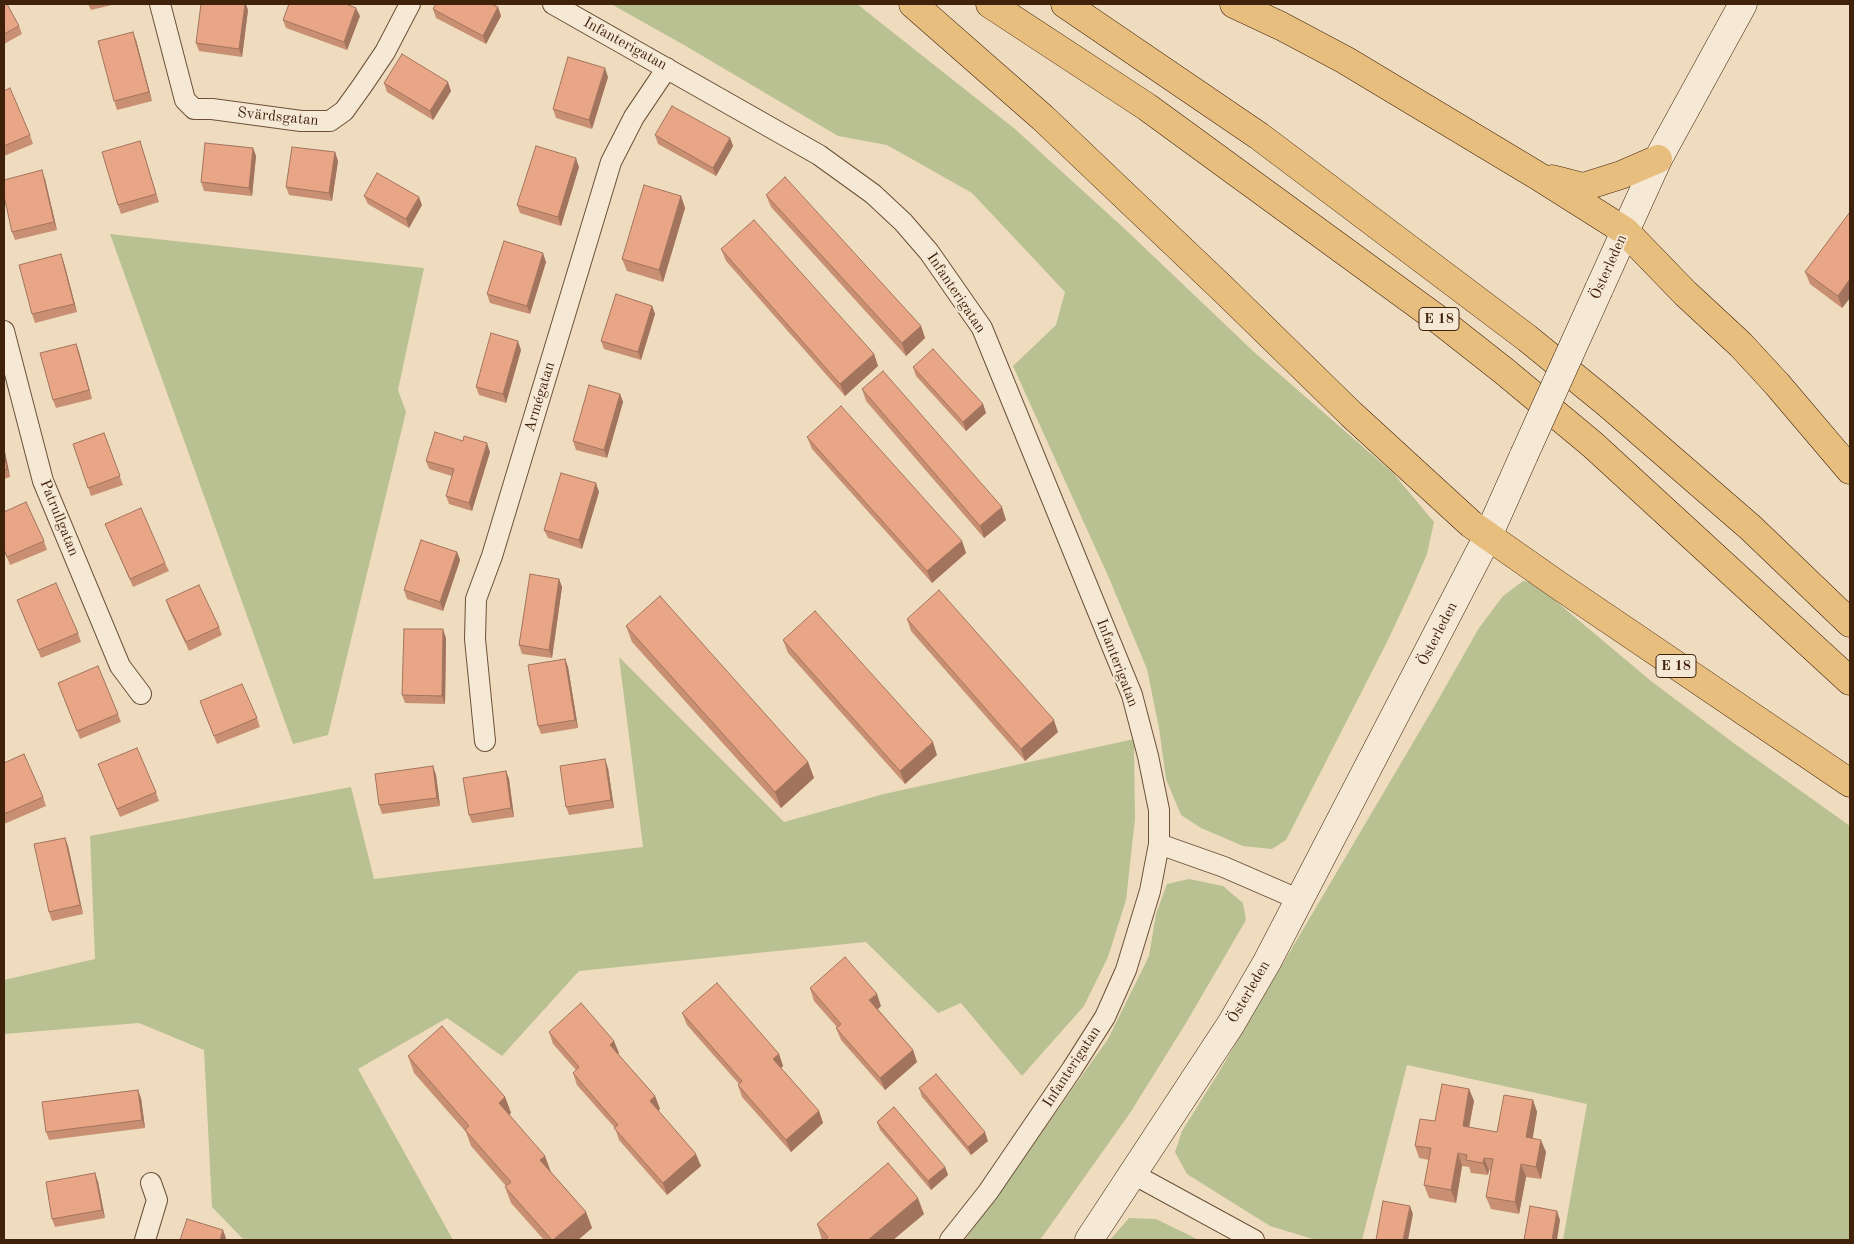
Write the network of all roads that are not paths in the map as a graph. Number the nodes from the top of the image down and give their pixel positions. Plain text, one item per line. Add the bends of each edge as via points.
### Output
1 (160, 4) edge
2 (410, 4) edge
3 (553, 4) edge
4 (913, 4) edge
5 (990, 4) edge
6 (1065, 4) edge
7 (1234, 4) edge
8 (1743, 4) edge
9 (667, 68) junction
10 (1658, 159) junction
11 (1538, 176) junction
12 (1625, 231) junction
13 (4, 331) edge
14 (1850, 470) edge
15 (1488, 536) junction
16 (1850, 623) edge
17 (1850, 681) edge
18 (141, 694) dead end
19 (485, 741) dead end
20 (1850, 784) edge
21 (1159, 844) junction
22 (1300, 900) junction
23 (1133, 1174) junction
24 (151, 1183) dead end
25 (145, 1240) edge
26 (950, 1240) edge
27 (1089, 1240) edge
28 (1254, 1240) edge

1 - 2 street, Svärdsgatan via 185,100 194,109 300,121 330,121 344,111 362,86 385,52
3 - 9 street, Infanterigatan
4 - 15 highway, E 18 via 1043,118 1351,414
5 - 17 highway, E 18 via 1147,107 1443,322 1593,445
6 - 16 highway, E 18 via 1259,136 1527,338 1743,521
7 - 11 highway via 1345,60
8 - 10 main road, Österleden
9 - 19 street, Armégatan via 634,118 611,162 492,556 476,599 475,639
9 - 21 street, Infanterigatan via 819,155 873,194 929,252 982,328 1132,695 1159,810
10 - 11 highway via 1583,187
10 - 12 main road, Österleden
11 - 12 highway
12 - 14 highway via 1778,384
12 - 15 main road, Österleden, bridge
13 - 18 street, Patrullgatan via 43,481 120,666
15 - 20 highway, E 18
15 - 22 main road, Österleden
21 - 22 street via 1224,867
21 - 26 street, Infanterigatan via 1150,891 1126,970 1105,1017 988,1192
22 - 23 main road, Österleden via 1231,1024
23 - 27 main road, Österleden
23 - 28 street
24 - 25 street via 157,1200

